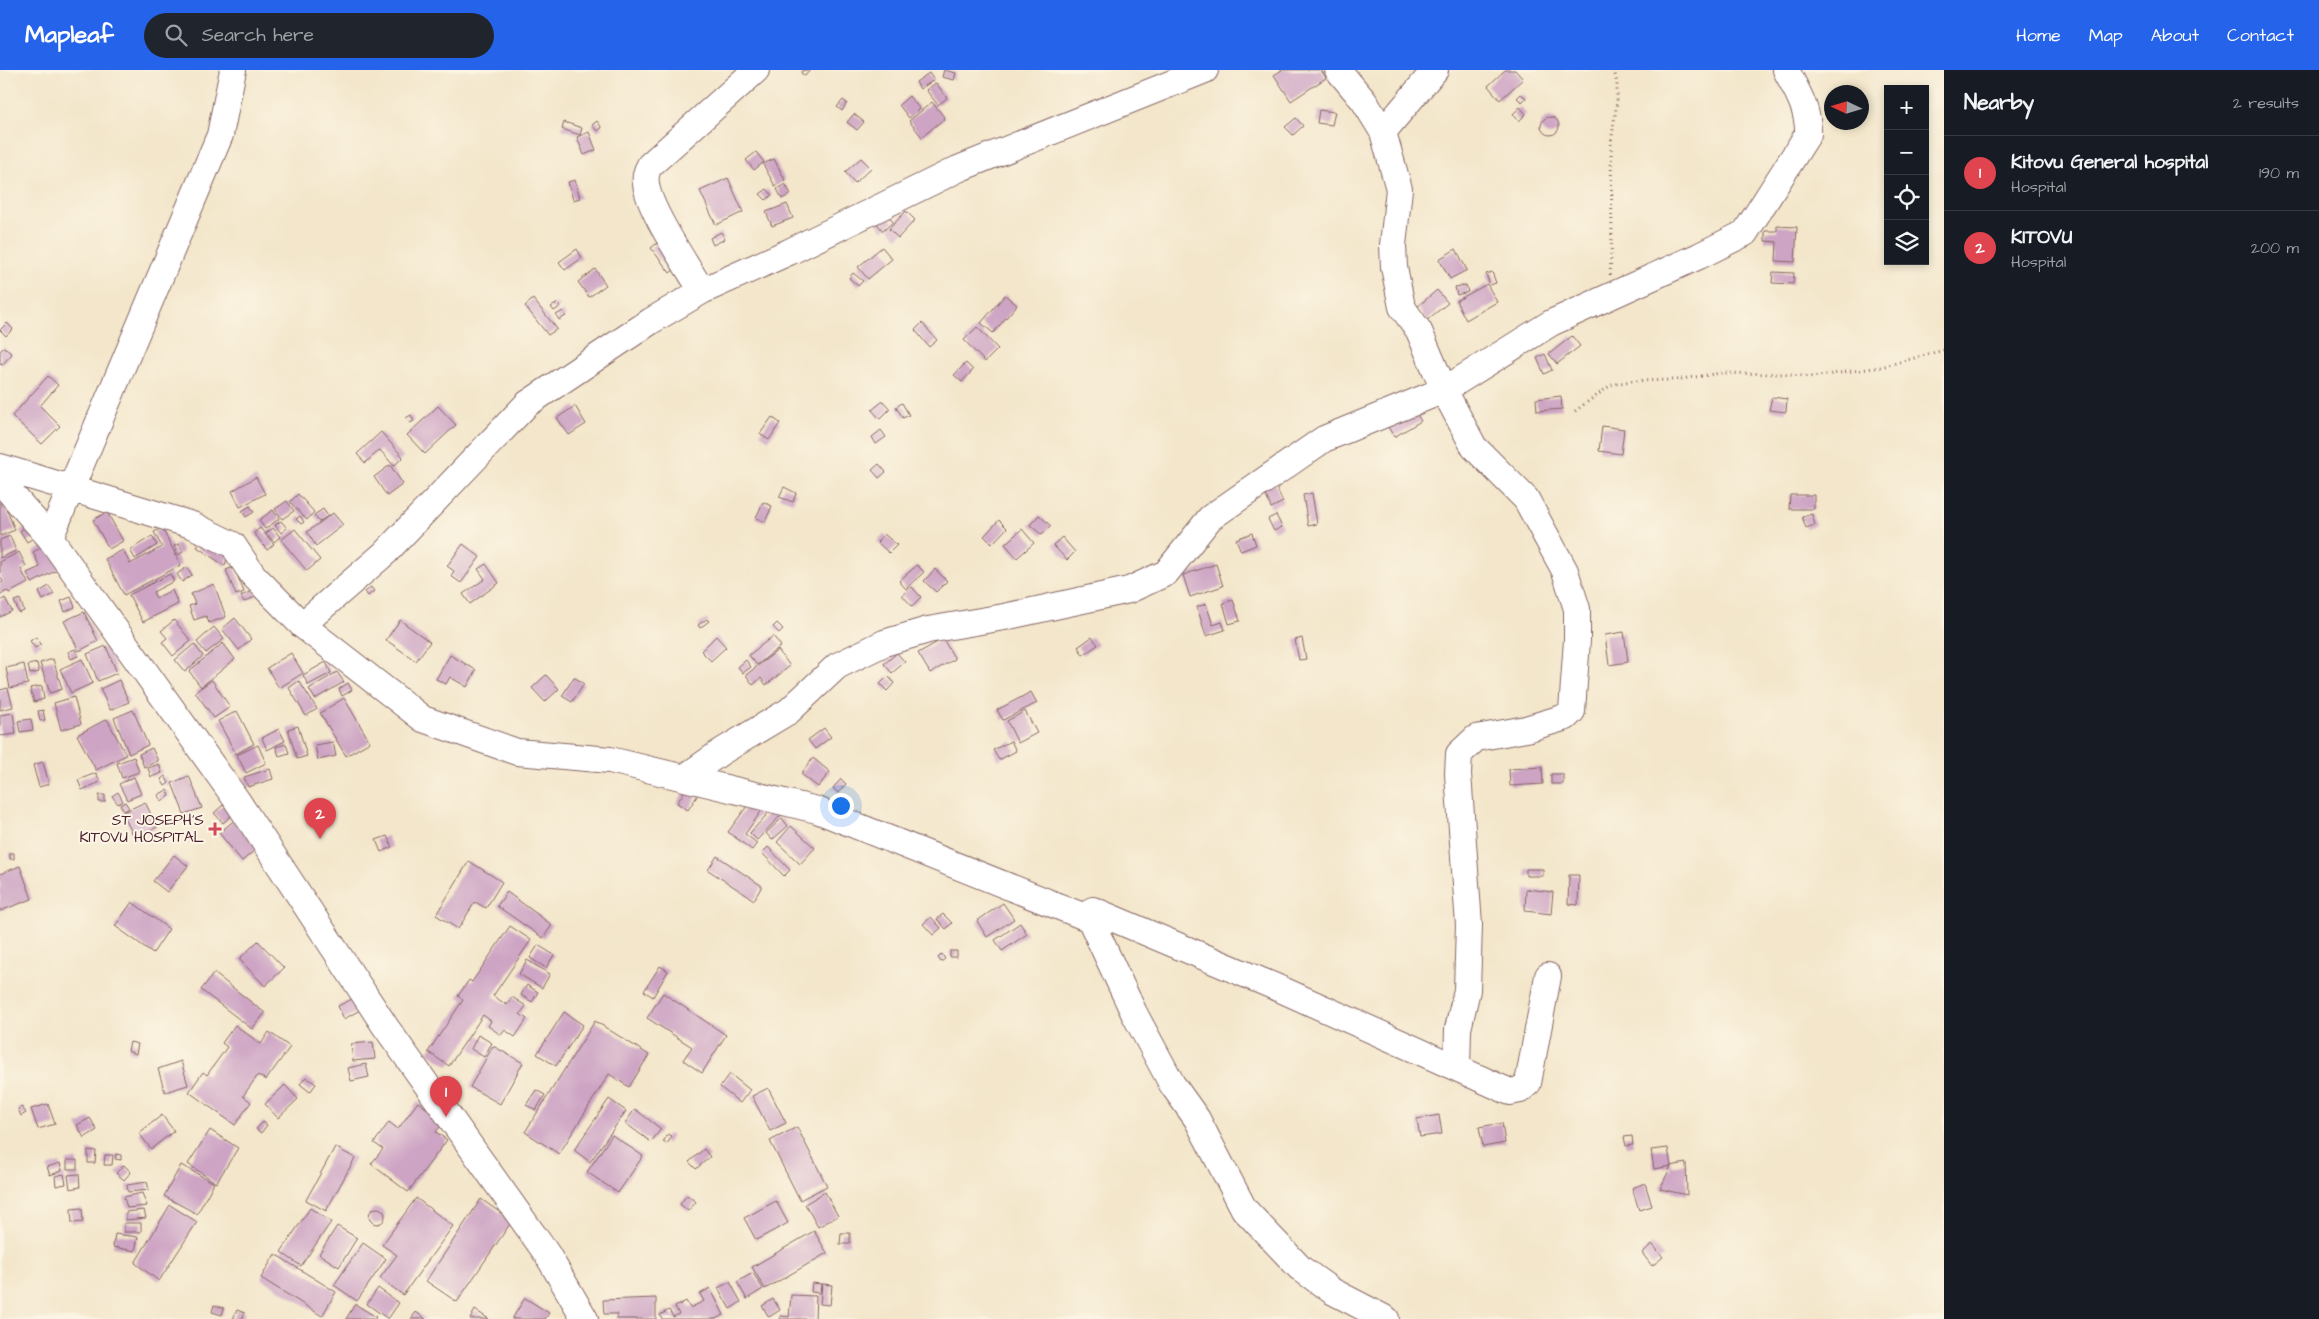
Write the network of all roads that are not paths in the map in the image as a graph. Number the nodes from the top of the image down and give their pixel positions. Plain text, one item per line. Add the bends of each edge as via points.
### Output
1 (233, 70) edge
2 (756, 70) edge
3 (1205, 70) edge
4 (1338, 70) edge
5 (1435, 70) edge
6 (1786, 70) edge
7 (1383, 132) junction
8 (702, 291) junction
9 (1444, 390) junction
10 (0, 467) edge
11 (0, 481) edge
12 (70, 489) junction
13 (50, 538) junction
14 (302, 625) junction
15 (684, 778) junction
16 (1090, 919) junction
17 (1548, 976) dead end
18 (1457, 1068) junction
19 (584, 1319) edge
20 (1386, 1319) edge

1 - 12 street via 220,135
2 - 8 street via 650,165 645,174 654,208
3 - 8 street via 958,169
4 - 7 street via 1364,101
5 - 7 street
6 - 9 street via 1803,102 1808,134 1745,233 1551,323
7 - 9 street via 1400,189 1394,267 1402,307 1419,331
8 - 14 street via 527,404 385,553
9 - 15 street via 1324,439 1210,518 1166,573 1129,590 928,630 884,643 837,666 790,711
9 - 18 street via 1474,446 1526,499 1565,571 1577,609 1572,711 1526,729 1476,738 1459,754 1469,925 1467,990 1458,1029
10 - 12 street
11 - 13 street
12 - 13 street
12 - 14 street via 192,525 233,545 253,575
13 - 19 street via 236,799 385,1026 547,1254
14 - 15 street via 423,720 517,752 610,760
15 - 16 street via 817,810
16 - 18 street via 1094,910
16 - 20 street via 1134,1013 1168,1076 1197,1119 1244,1209 1300,1268 1332,1291
17 - 18 street via 1528,1083 1520,1090 1510,1092

